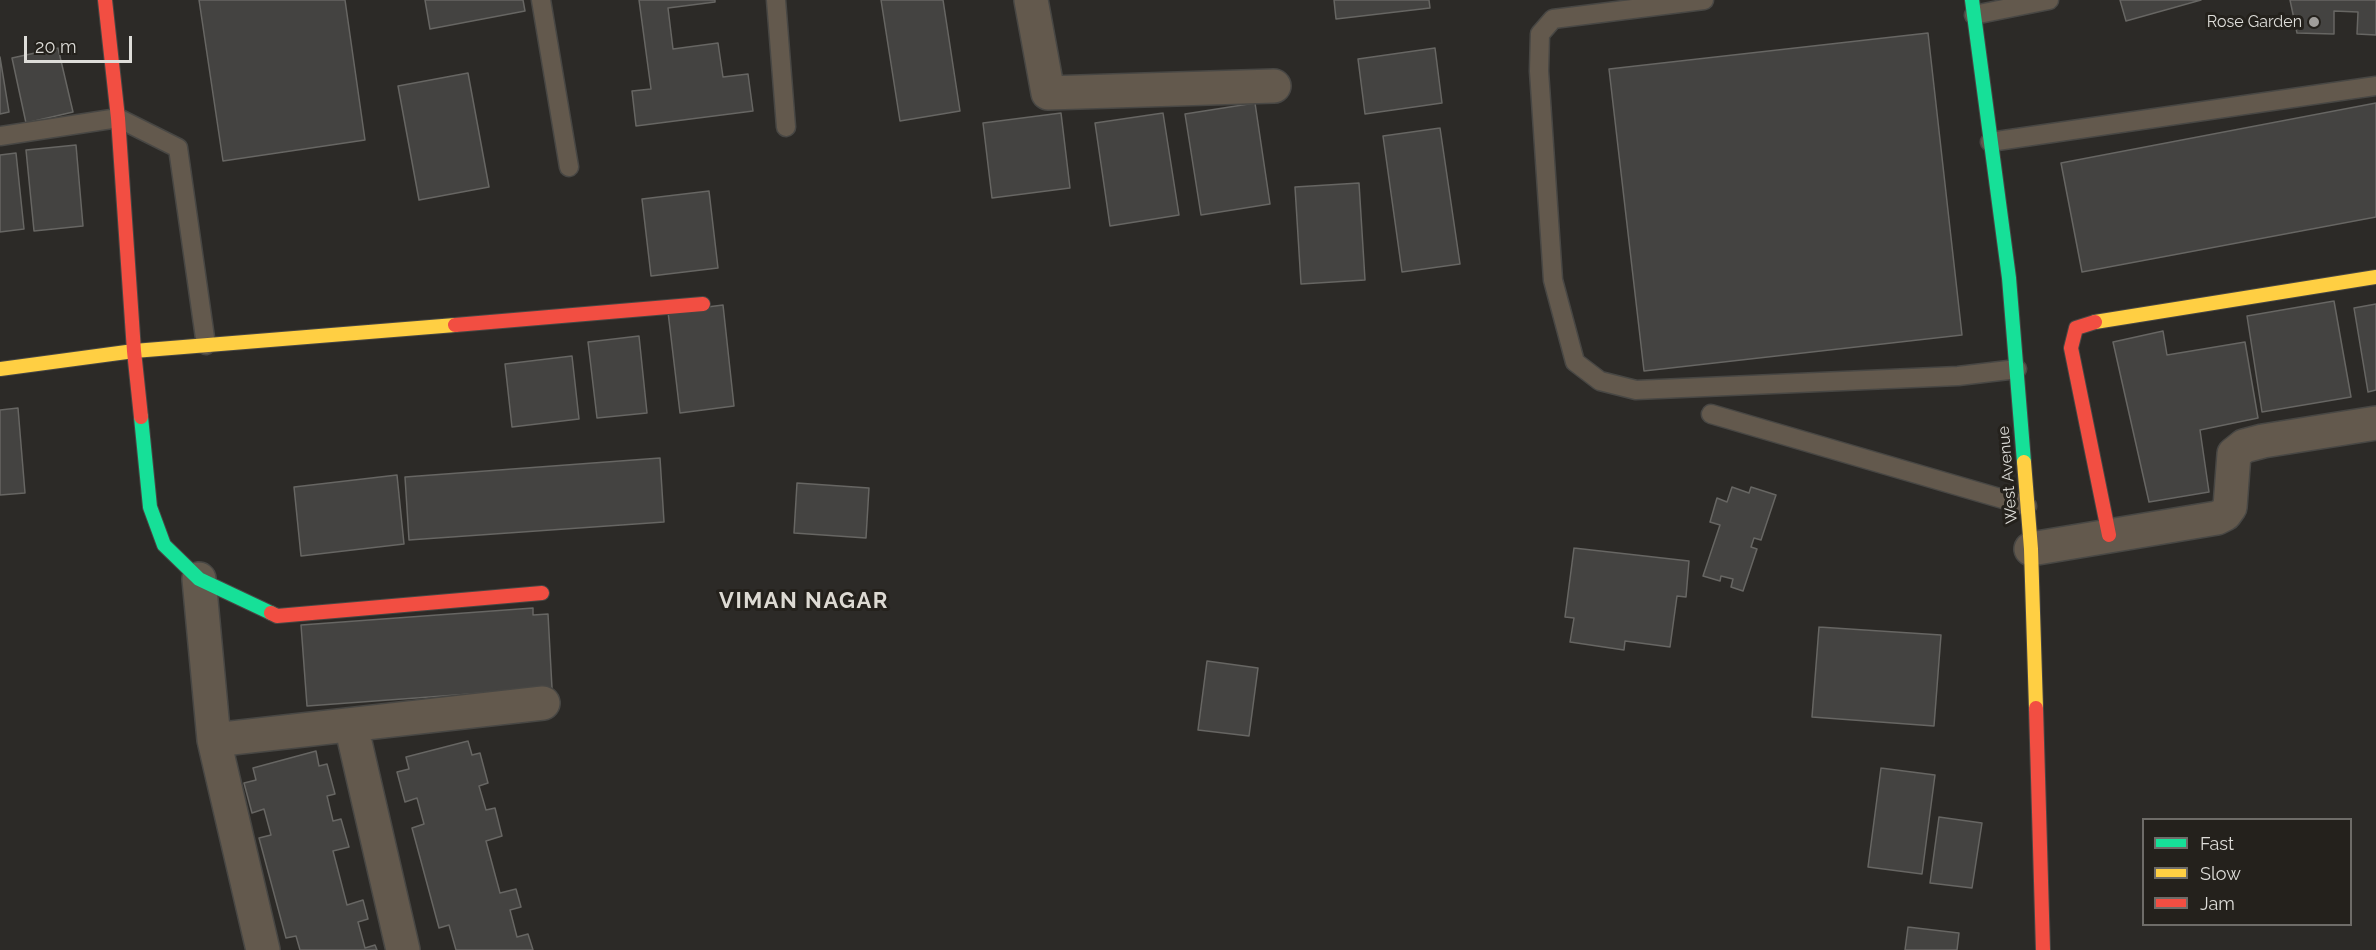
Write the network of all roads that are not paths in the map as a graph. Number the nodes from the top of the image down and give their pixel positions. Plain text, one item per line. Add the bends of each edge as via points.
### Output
1 (105, 0) edge
2 (541, 0) edge
3 (776, 0) edge
4 (1031, 0) edge
5 (1704, 0) edge
6 (2049, 0) edge
7 (1973, 8) edge
8 (1274, 86) dead end
9 (2376, 86) edge
10 (118, 118) junction
11 (786, 128) dead end
12 (0, 136) edge
13 (1990, 142) junction
14 (569, 167) dead end
15 (2376, 277) edge
16 (703, 304) dead end
17 (206, 345) junction
18 (134, 351) junction
19 (0, 369) edge
20 (2017, 369) junction
21 (1711, 414) dead end
22 (2376, 423) edge
23 (2027, 506) junction
24 (2109, 536) junction
25 (2031, 549) junction
26 (199, 579) junction
27 (542, 593) dead end
28 (543, 703) dead end
29 (351, 725) junction
30 (214, 740) junction
31 (263, 950) edge
32 (404, 950) edge
33 (2043, 950) edge

1 - 10 street
2 - 14 lane
3 - 11 lane
4 - 8 street via 1048,93
5 - 20 lane via 1553,19 1540,34 1553,280 1575,362 1600,381 1636,390 1958,376
6 - 7 lane
7 - 13 street, West Avenue
9 - 13 lane
10 - 12 lane
10 - 17 lane via 178,148
10 - 18 street
13 - 20 street, West Avenue
15 - 24 street via 2076,328 2072,348
16 - 17 street
17 - 18 street
18 - 19 street
18 - 26 street via 150,507 164,545
20 - 23 street, West Avenue
21 - 23 lane
22 - 24 street via 2244,446 2234,454 2230,507 2225,514
23 - 25 street, West Avenue
24 - 25 street
25 - 33 street, West Avenue
26 - 27 street via 277,616
26 - 30 street
28 - 29 street
29 - 30 street
29 - 32 street
30 - 31 street

